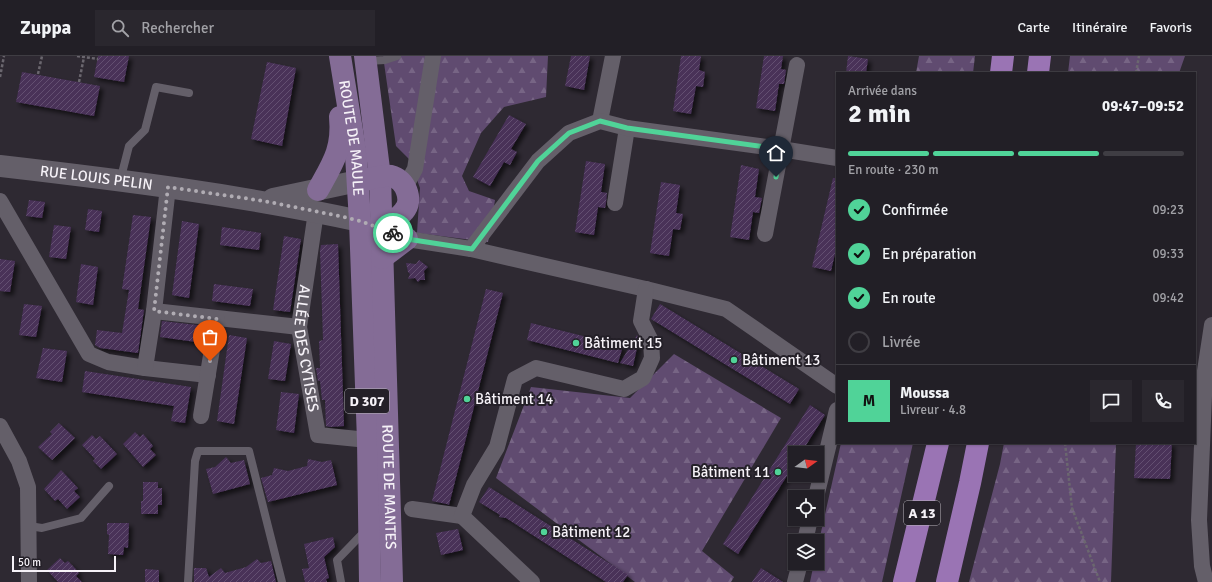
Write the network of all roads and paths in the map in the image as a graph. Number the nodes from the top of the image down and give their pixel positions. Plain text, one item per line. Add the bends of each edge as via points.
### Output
1 (4, 56) edge
2 (42, 56) edge
3 (77, 56) edge
4 (340, 56) edge
5 (397, 56) edge
6 (433, 56) edge
7 (613, 56) edge
8 (1003, 56) edge
9 (1040, 56) edge
10 (1139, 56) edge
11 (84, 57) junction
12 (98, 59) dead end
13 (366, 59) edge
14 (797, 65) dead end
15 (1001, 72) edge
16 (1038, 72) edge
17 (1136, 72) edge
18 (38, 74) dead end
19 (0, 78) edge
20 (80, 82) dead end
21 (345, 85) junction
22 (189, 93) dead end
23 (600, 121) junction
24 (627, 128) junction
25 (781, 149) junction
26 (836, 158) edge
27 (0, 166) edge
28 (380, 176) junction
29 (120, 181) junction
30 (358, 181) junction
31 (168, 187) junction
32 (405, 187) junction
33 (0, 201) edge
34 (317, 201) junction
35 (615, 203) dead end
36 (360, 221) junction
37 (381, 228) junction
38 (765, 234) dead end
39 (407, 239) junction
40 (472, 249) junction
41 (382, 258) junction
42 (646, 289) junction
43 (154, 311) junction
44 (217, 319) junction
45 (1212, 324) edge
46 (299, 327) junction
47 (145, 368) junction
48 (208, 375) junction
49 (836, 385) edge
50 (836, 414) edge
51 (201, 416) dead end
52 (0, 426) edge
53 (368, 440) junction
54 (938, 444) edge
55 (978, 444) edge
56 (1065, 444) edge
57 (109, 486) dead end
58 (818, 490) edge
59 (412, 509) dead end
60 (462, 516) junction
61 (29, 526) junction
62 (370, 526) junction
63 (798, 570) edge
64 (28, 582) edge
65 (188, 582) edge
66 (282, 582) edge
67 (341, 582) edge
68 (370, 582) edge
69 (392, 582) edge
70 (532, 582) edge
71 (795, 582) edge
72 (904, 582) edge
73 (947, 582) edge
74 (1100, 582) edge
75 (1206, 582) edge

1 - 19 path
2 - 18 path
3 - 11 path
4 - 21 main road, ROUTE DE MAULE / D 307
5 - 13 lane via 385,60
6 - 32 street via 415,169
7 - 23 street
8 - 15 highway
9 - 16 highway
10 - 17 path
11 - 12 path
11 - 20 path
13 - 28 main road, ROUTE DE MAULE / D 307
14 - 25 street
21 - 30 main road, ROUTE DE MAULE / D 307
21 - 34 main road via 338,93 341,130 339,148
22 - 29 lane via 156,87 145,130 129,146
23 - 24 street
23 - 40 street via 569,133 538,161
24 - 25 street
24 - 35 street
25 - 26 street
25 - 38 street
27 - 29 street, RUE LOUIS PELIN
28 - 30 main road
28 - 32 main road via 395,178
28 - 37 main road, ROUTE DE MANTES / D 307
29 - 31 street, RUE LOUIS PELIN
30 - 34 street, RUE LOUIS PELIN
30 - 36 main road, ROUTE DE MAULE / D 307
31 - 34 street, RUE LOUIS PELIN via 264,201
31 - 43 street
32 - 37 main road via 408,197 405,211
33 - 47 street via 88,354 108,362
34 - 36 street, RUE LOUIS PELIN
34 - 46 street, ALLÉE DES CYTISES
36 - 37 main road
36 - 53 main road, ROUTE DE MANTES / D 307
37 - 39 street
37 - 41 main road, ROUTE DE MANTES / D 307
39 - 40 street
39 - 41 main road
40 - 42 street
41 - 69 main road, ROUTE DE MANTES / D 307
42 - 49 street via 726,309
42 - 60 street via 641,321 651,341 652,358 643,378 624,389 536,368 515,379 497,447 474,485
43 - 44 street
43 - 47 street
44 - 46 street
44 - 48 street
45 - 75 street via 1205,371 1199,520 1202,566
46 - 53 street, ALLÉE DES CYTISES via 318,435
47 - 48 street
48 - 51 street
50 - 58 street
52 - 61 street via 19,461 28,487
53 - 62 main road, ROUTE DE MANTES / D 307
54 - 72 highway, A 13
55 - 73 highway, A 13
56 - 74 path via 1072,508
57 - 61 lane via 81,518 42,528
59 - 60 street
60 - 70 street
61 - 64 street
62 - 67 lane via 337,560
62 - 68 main road, ROUTE DE MANTES / D 307
63 - 71 street
65 - 66 lane via 195,461 198,451 249,451

